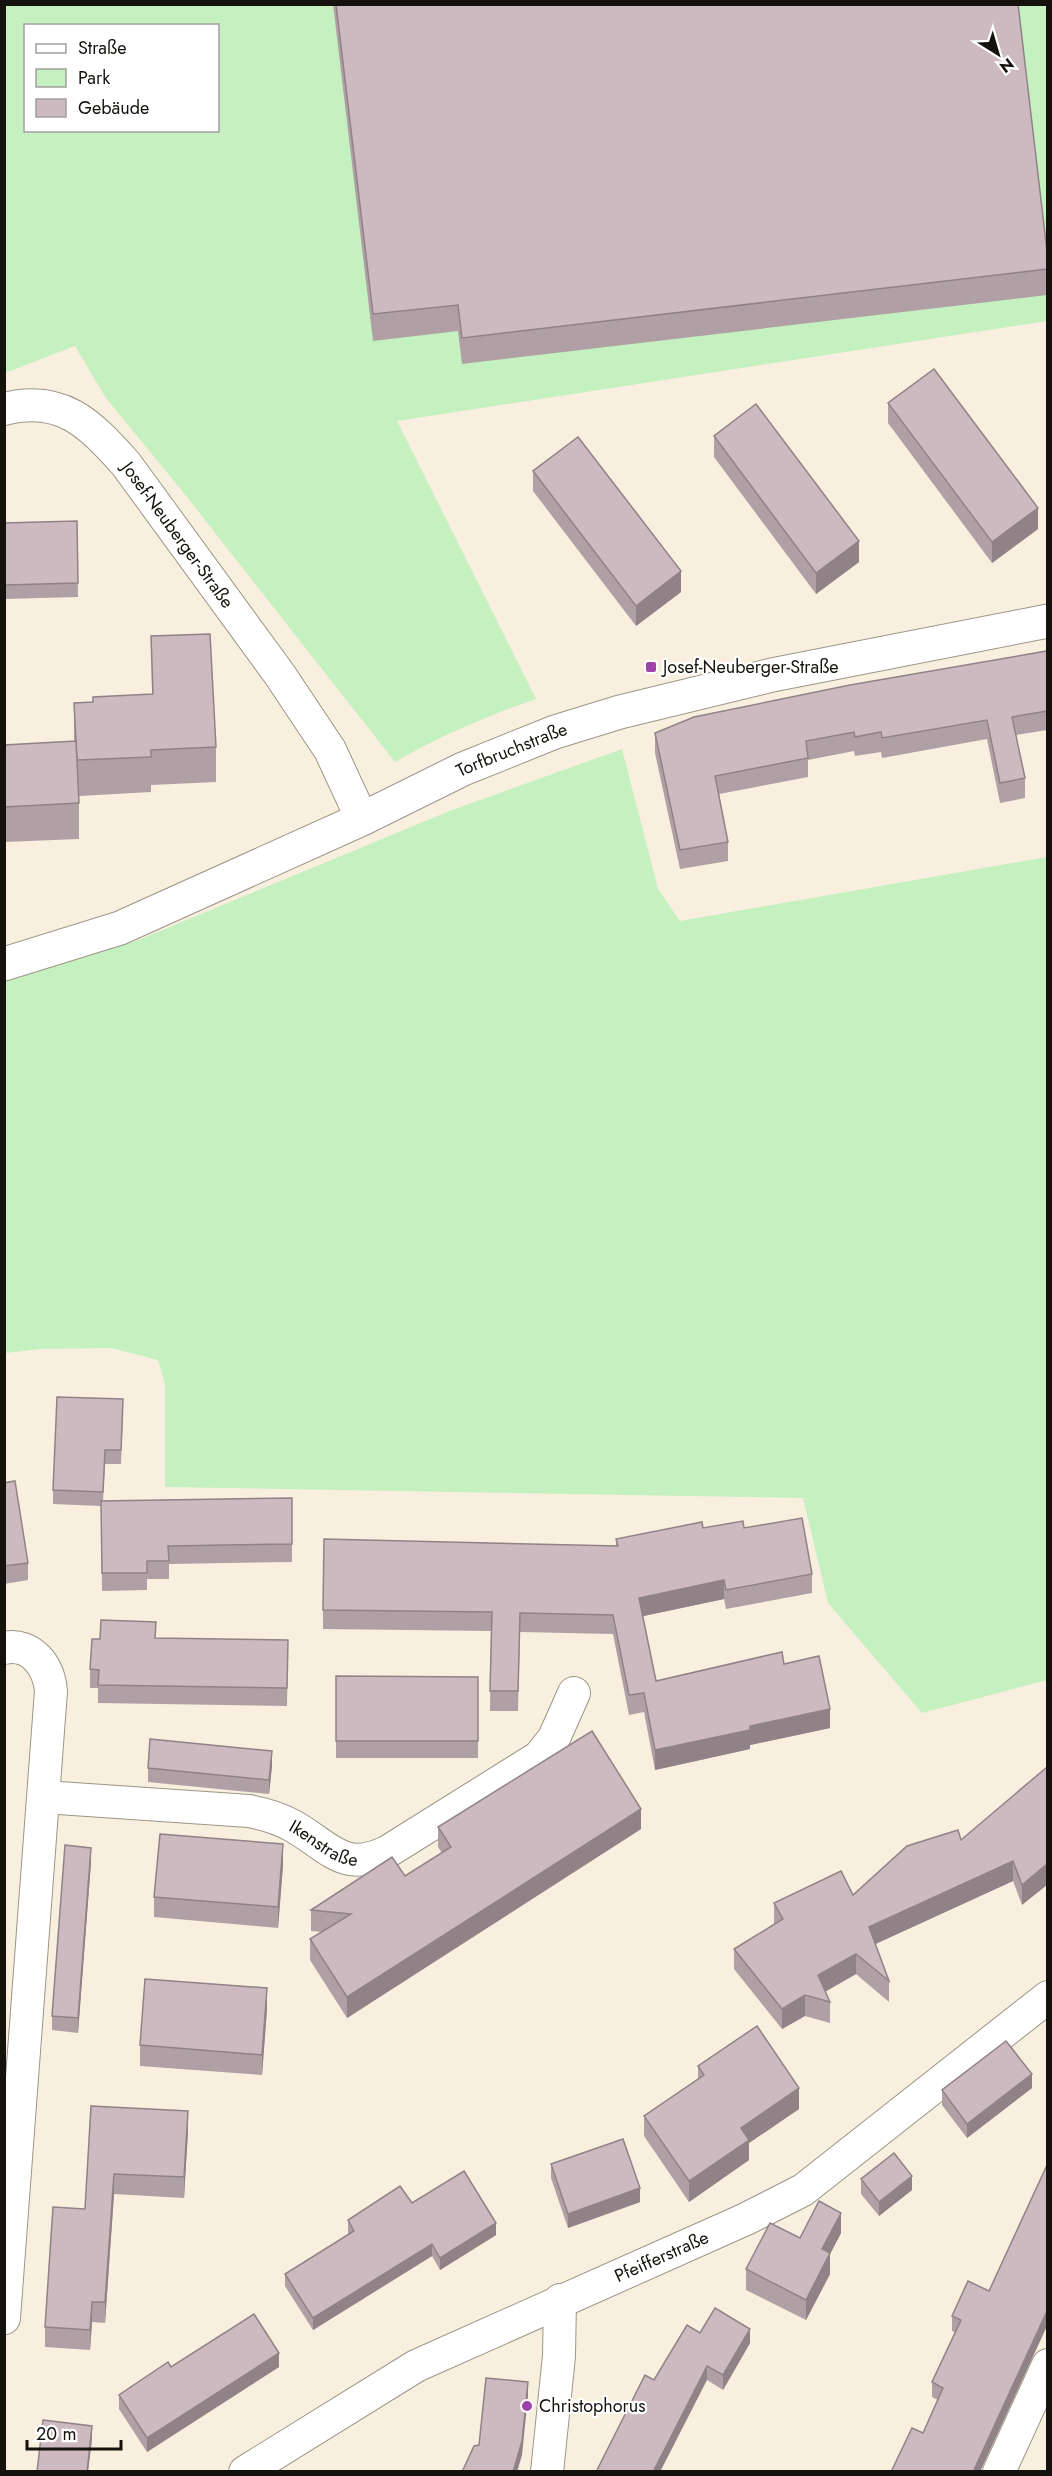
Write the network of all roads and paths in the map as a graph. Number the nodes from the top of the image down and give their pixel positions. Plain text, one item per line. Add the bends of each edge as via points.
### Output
1 (4, 409) edge
2 (1047, 621) edge
3 (362, 819) junction
4 (4, 964) edge
5 (4, 1648) edge
6 (574, 1693) dead end
7 (44, 1797) junction
8 (1047, 1997) edge
9 (560, 2300) junction
10 (4, 2318) edge
11 (1047, 2365) edge
12 (245, 2472) edge
13 (547, 2472) edge
14 (999, 2472) edge

1 - 3 street, Josef-Neuberger-Straße via 46,404 63,411 104,439 126,464 324,740
2 - 3 main road, Torfbruchstraße via 828,663 620,712 555,732 463,769
3 - 4 main road, Torfbruchstraße via 120,928
5 - 7 street via 30,1651 50,1674
6 - 7 street, Ikenstraße via 554,1738 539,1757 369,1861 341,1858 276,1817 249,1811
7 - 10 street
8 - 9 street, Pfeifferstraße via 803,2190
9 - 12 street, Pfeifferstraße via 416,2366
9 - 13 street via 559,2356
11 - 14 street

